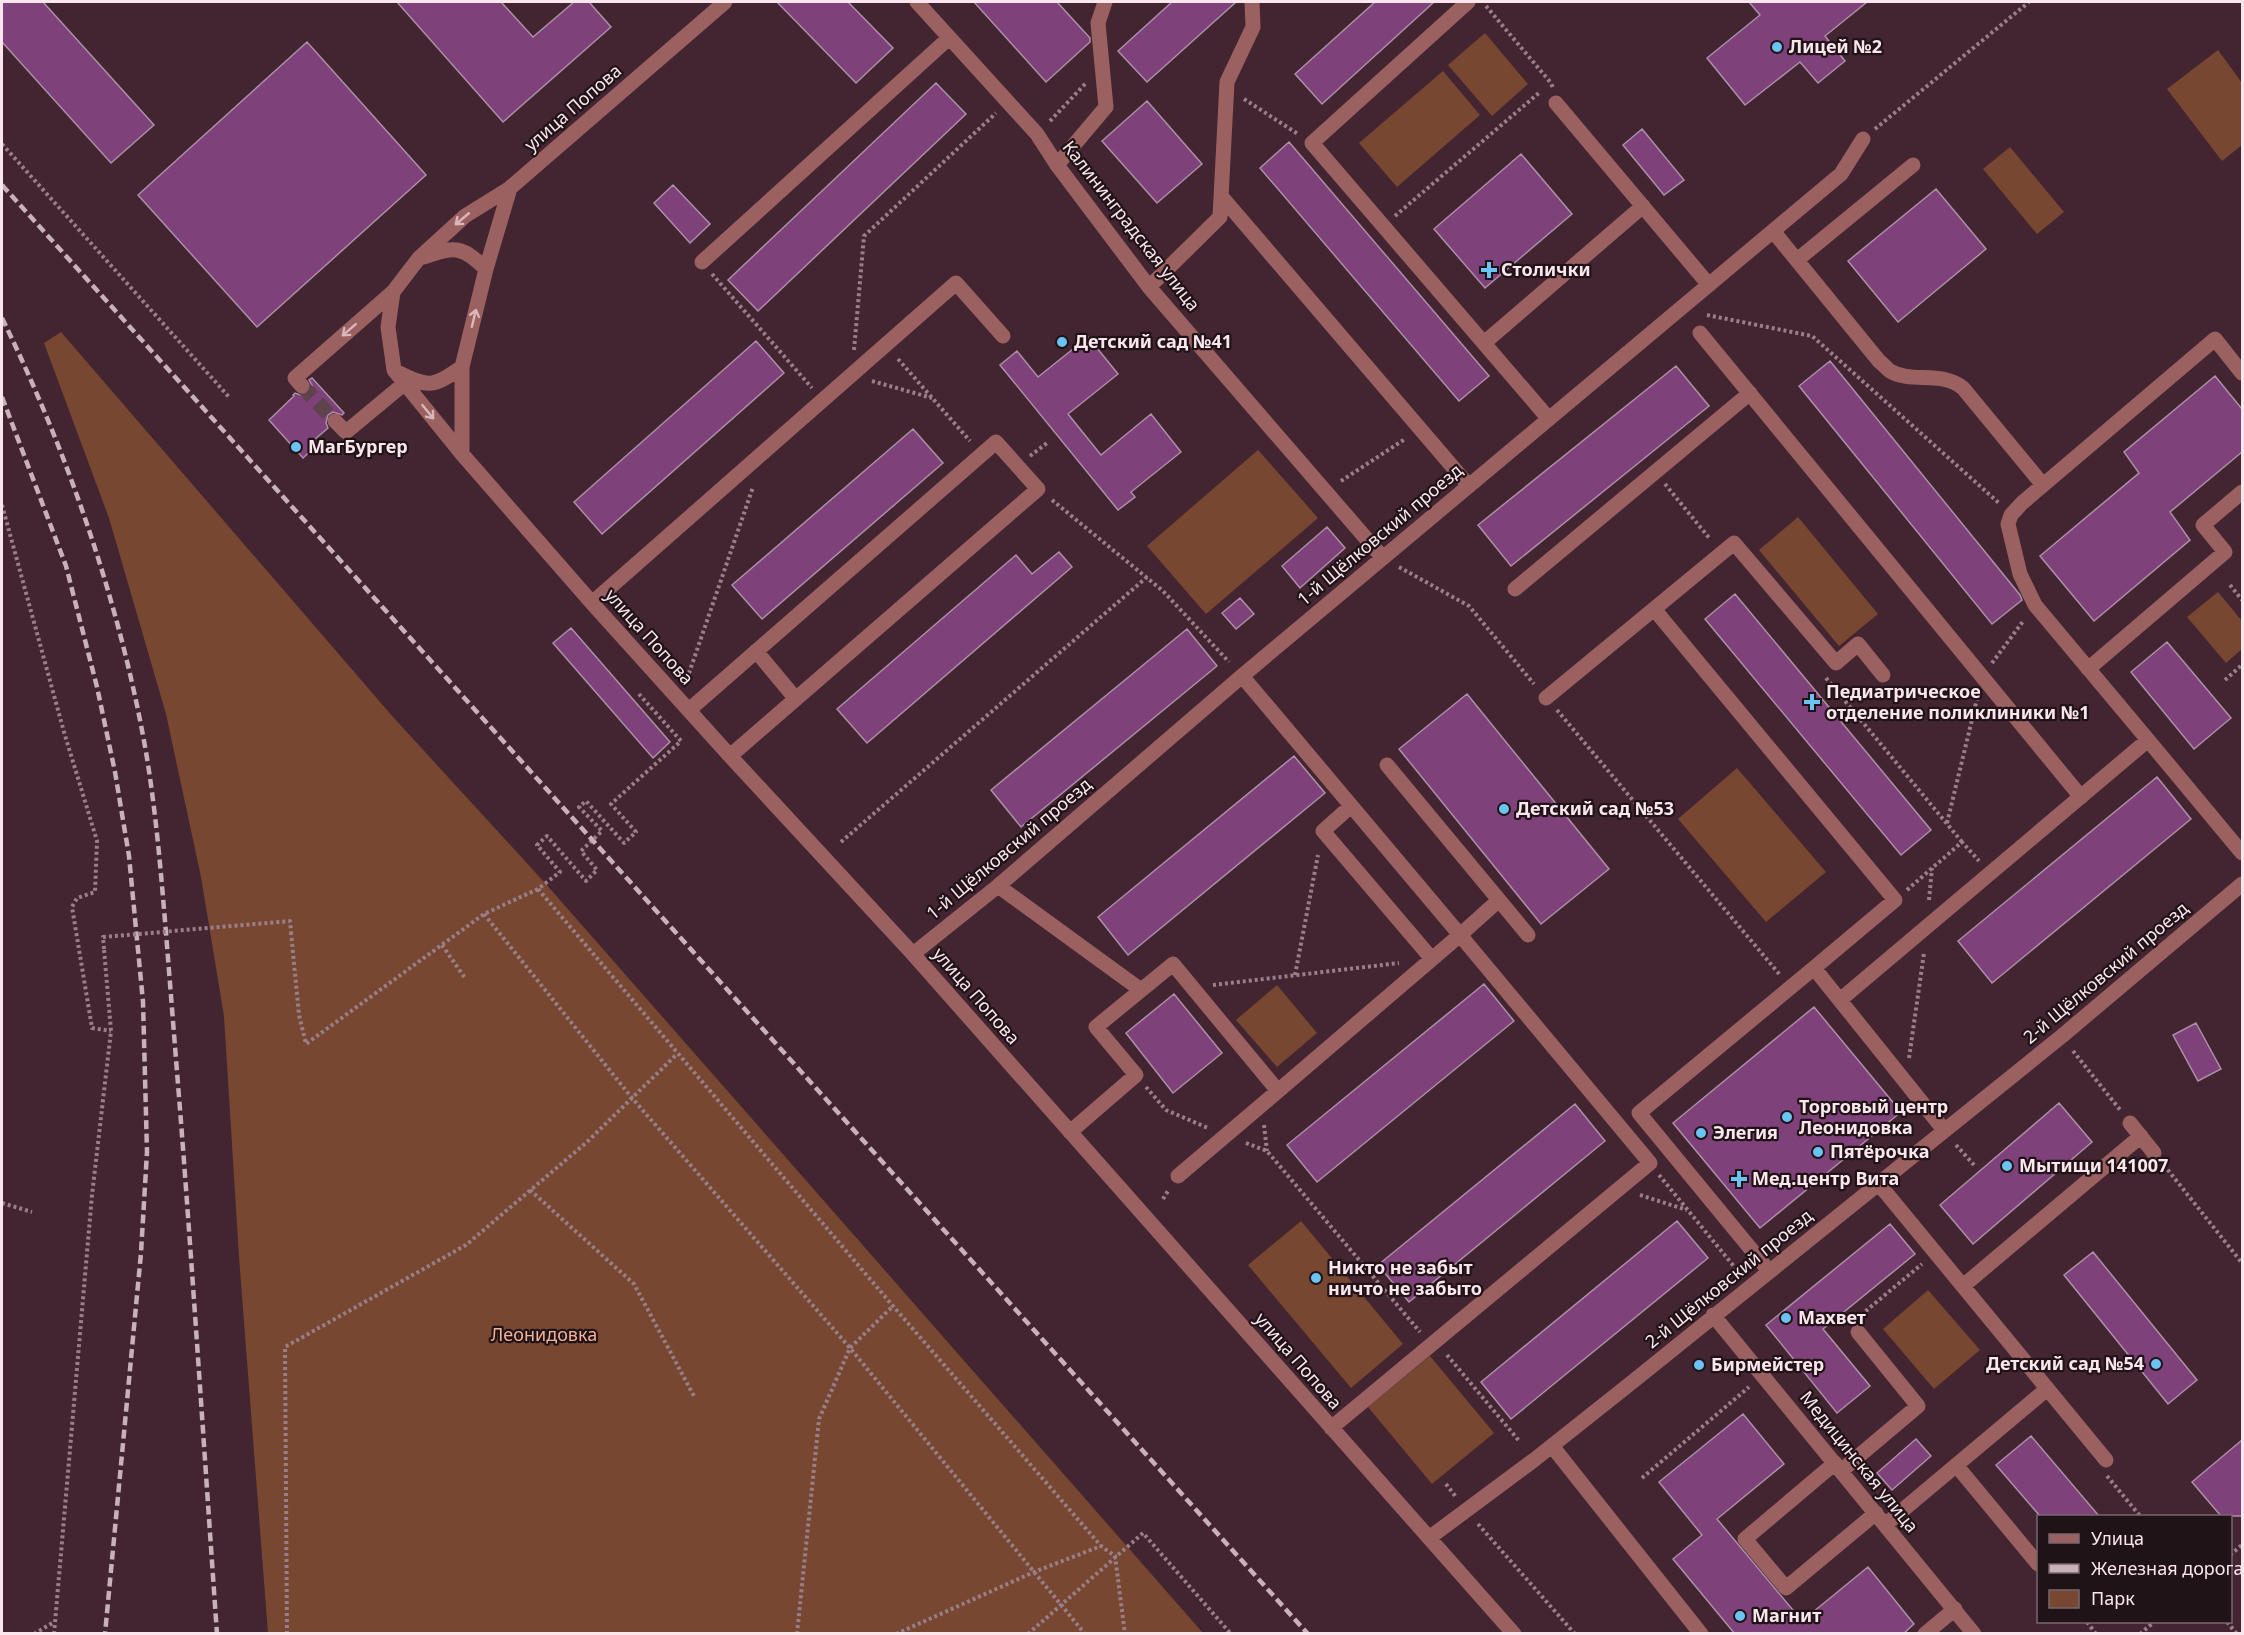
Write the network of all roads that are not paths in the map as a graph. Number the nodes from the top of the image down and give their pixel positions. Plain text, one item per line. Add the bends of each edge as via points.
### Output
1 (725, 2) edge
2 (917, 2) edge
3 (1105, 2) edge
4 (1252, 2) edge
5 (1468, 2) edge
6 (949, 38) junction
7 (1556, 104) road end
8 (1863, 139) road end
9 (1057, 165) junction
10 (1913, 165) dead end
11 (510, 188) junction
12 (1221, 196) junction
13 (1643, 206) junction
14 (1773, 231) junction
15 (419, 258) junction
16 (1797, 260) junction
17 (702, 262) road end
18 (486, 269) junction
19 (1709, 285) junction
20 (1149, 287) junction
21 (393, 292) junction
22 (1700, 333) dead end
23 (1003, 336) dead end
24 (1484, 343) junction
25 (462, 367) junction
26 (394, 370) junction
27 (2242, 373) edge
28 (405, 383) junction
29 (302, 386) dead end
30 (1750, 393) junction
31 (1549, 419) junction
32 (335, 421) tunnel mouth
33 (462, 454) junction
34 (2043, 485) junction
35 (1469, 486) junction
36 (2242, 492) edge
37 (1383, 558) junction
38 (1515, 590) dead end
39 (592, 603) junction
40 (1654, 609) junction
41 (756, 651) junction
42 (2088, 669) junction
43 (1883, 675) dead end
44 (1242, 676) junction
45 (1546, 698) road end
46 (796, 699) junction
47 (689, 710) junction
48 (2148, 740) junction
49 (730, 756) junction
50 (1387, 765) dead end
51 (2081, 797) junction
52 (1351, 806) junction
53 (2242, 853) edge
54 (2242, 884) edge
55 (998, 886) junction
56 (1499, 900) junction
57 (1460, 935) junction
58 (1528, 935) dead end
59 (913, 954) junction
60 (1432, 959) junction
61 (1814, 968) junction
62 (1141, 990) junction
63 (1840, 1000) junction
64 (1278, 1091) junction
65 (2130, 1123) road end
66 (1944, 1130) junction
67 (1070, 1132) junction
68 (2141, 1136) junction
69 (2154, 1153) road end
70 (1178, 1176) dead end
71 (1878, 1183) junction
72 (1769, 1271) junction
73 (1963, 1287) junction
74 (1713, 1315) junction
75 (1858, 1332) road end
76 (2047, 1389) junction
77 (1331, 1428) junction
78 (1552, 1446) junction
79 (2106, 1460) dead end
80 (1956, 1465) junction
81 (1838, 1467) junction
82 (1880, 1519) junction
83 (1429, 1538) junction
84 (2037, 1563) edge
85 (1954, 1609) junction
86 (1514, 1634) edge
87 (1701, 1634) edge
88 (1925, 1634) edge
89 (1974, 1634) edge

1 - 11 street, улица Попова
2 - 6 street, Калининградская улица
3 - 9 street via 1098,23 1106,106
4 - 12 street via 1253,27 1227,82
5 - 24 street via 1311,143
6 - 9 street, Калининградская улица via 1036,134
6 - 17 street
7 - 13 street
8 - 14 street, 1-й Щёлковский проезд via 1841,174
9 - 20 street, Калининградская улица
10 - 16 street
11 -> 15 street, улица Попова via 465,216
11 - 18 street
12 - 20 street via 1220,217
12 - 35 street
13 - 19 street
13 - 24 street
14 - 16 street
14 - 19 street, 1-й Щёлковский проезд
15 - 18 street via 450,248 470,254
15 - 21 street
16 - 34 street via 1879,361 1890,371 1955,381
25 -> 18 street
19 - 31 street, 1-й Щёлковский проезд
20 - 37 street, Калининградская улица
21 - 26 street via 388,327
21 -> 29 street via 296,378
22 - 30 street
23 - 39 street via 956,283
24 - 31 street
25 - 26 street via 439,383 420,384
25 - 33 street
26 - 28 street, улица Попова
27 - 34 street via 2215,339
28 - 32 street via 346,432
28 -> 33 street, улица Попова
30 - 38 street
30 - 51 street
31 - 35 street, 1-й Щёлковский проезд
33 - 39 street, улица Попова
34 - 42 street via 2012,515 2008,524 2013,549 2035,605
35 - 37 street, 1-й Щёлковский проезд
36 - 42 street via 2203,525 2225,552
37 - 44 street, 1-й Щёлковский проезд
39 - 47 street, улица Попова
40 - 43 street via 1734,543 1836,663 1858,644
40 - 45 street
40 - 61 street via 1895,900
41 - 46 street
41 - 46 street via 996,442 1038,489
41 - 47 street
42 - 48 street
44 - 52 street
44 - 55 street, 1-й Щёлковский проезд
46 - 49 street
47 - 49 street, улица Попова
48 - 51 street
48 - 53 street
49 - 59 street, улица Попова
50 - 56 street
51 - 63 street
52 - 57 street
52 - 60 street via 1323,831
54 - 66 street, 2-й Щёлковский проезд
55 - 59 street, 1-й Щёлковский проезд
55 - 62 street
56 - 57 street
56 - 58 street
57 - 60 street
57 - 77 street via 1650,1163
59 - 67 street, улица Попова
60 - 64 street
61 - 63 street
61 - 72 street via 1639,1113
62 - 64 street via 1173,964
62 - 67 street via 1096,1027 1136,1075
63 - 66 street
64 - 70 street
65 - 68 street
66 - 71 street, 2-й Щёлковский проезд
67 - 77 street, улица Попова
68 - 69 street
68 - 73 street
71 - 72 street, 2-й Щёлковский проезд
71 - 73 street
72 - 74 street, 2-й Щёлковский проезд
73 - 76 street
74 - 78 street, 2-й Щёлковский проезд
74 - 81 street, Медицинская улица
75 - 81 street via 1918,1406
76 - 79 street
76 - 80 street
77 - 83 street, улица Попова
78 - 83 street, 2-й Щёлковский проезд
78 - 87 street
80 - 82 street
80 - 84 street
81 - 82 street, Медицинская улица
81 - 82 street via 1745,1539 1786,1588
82 - 85 street, Медицинская улица
83 - 86 street, улица Попова
85 - 88 street
85 - 89 street, Медицинская улица

